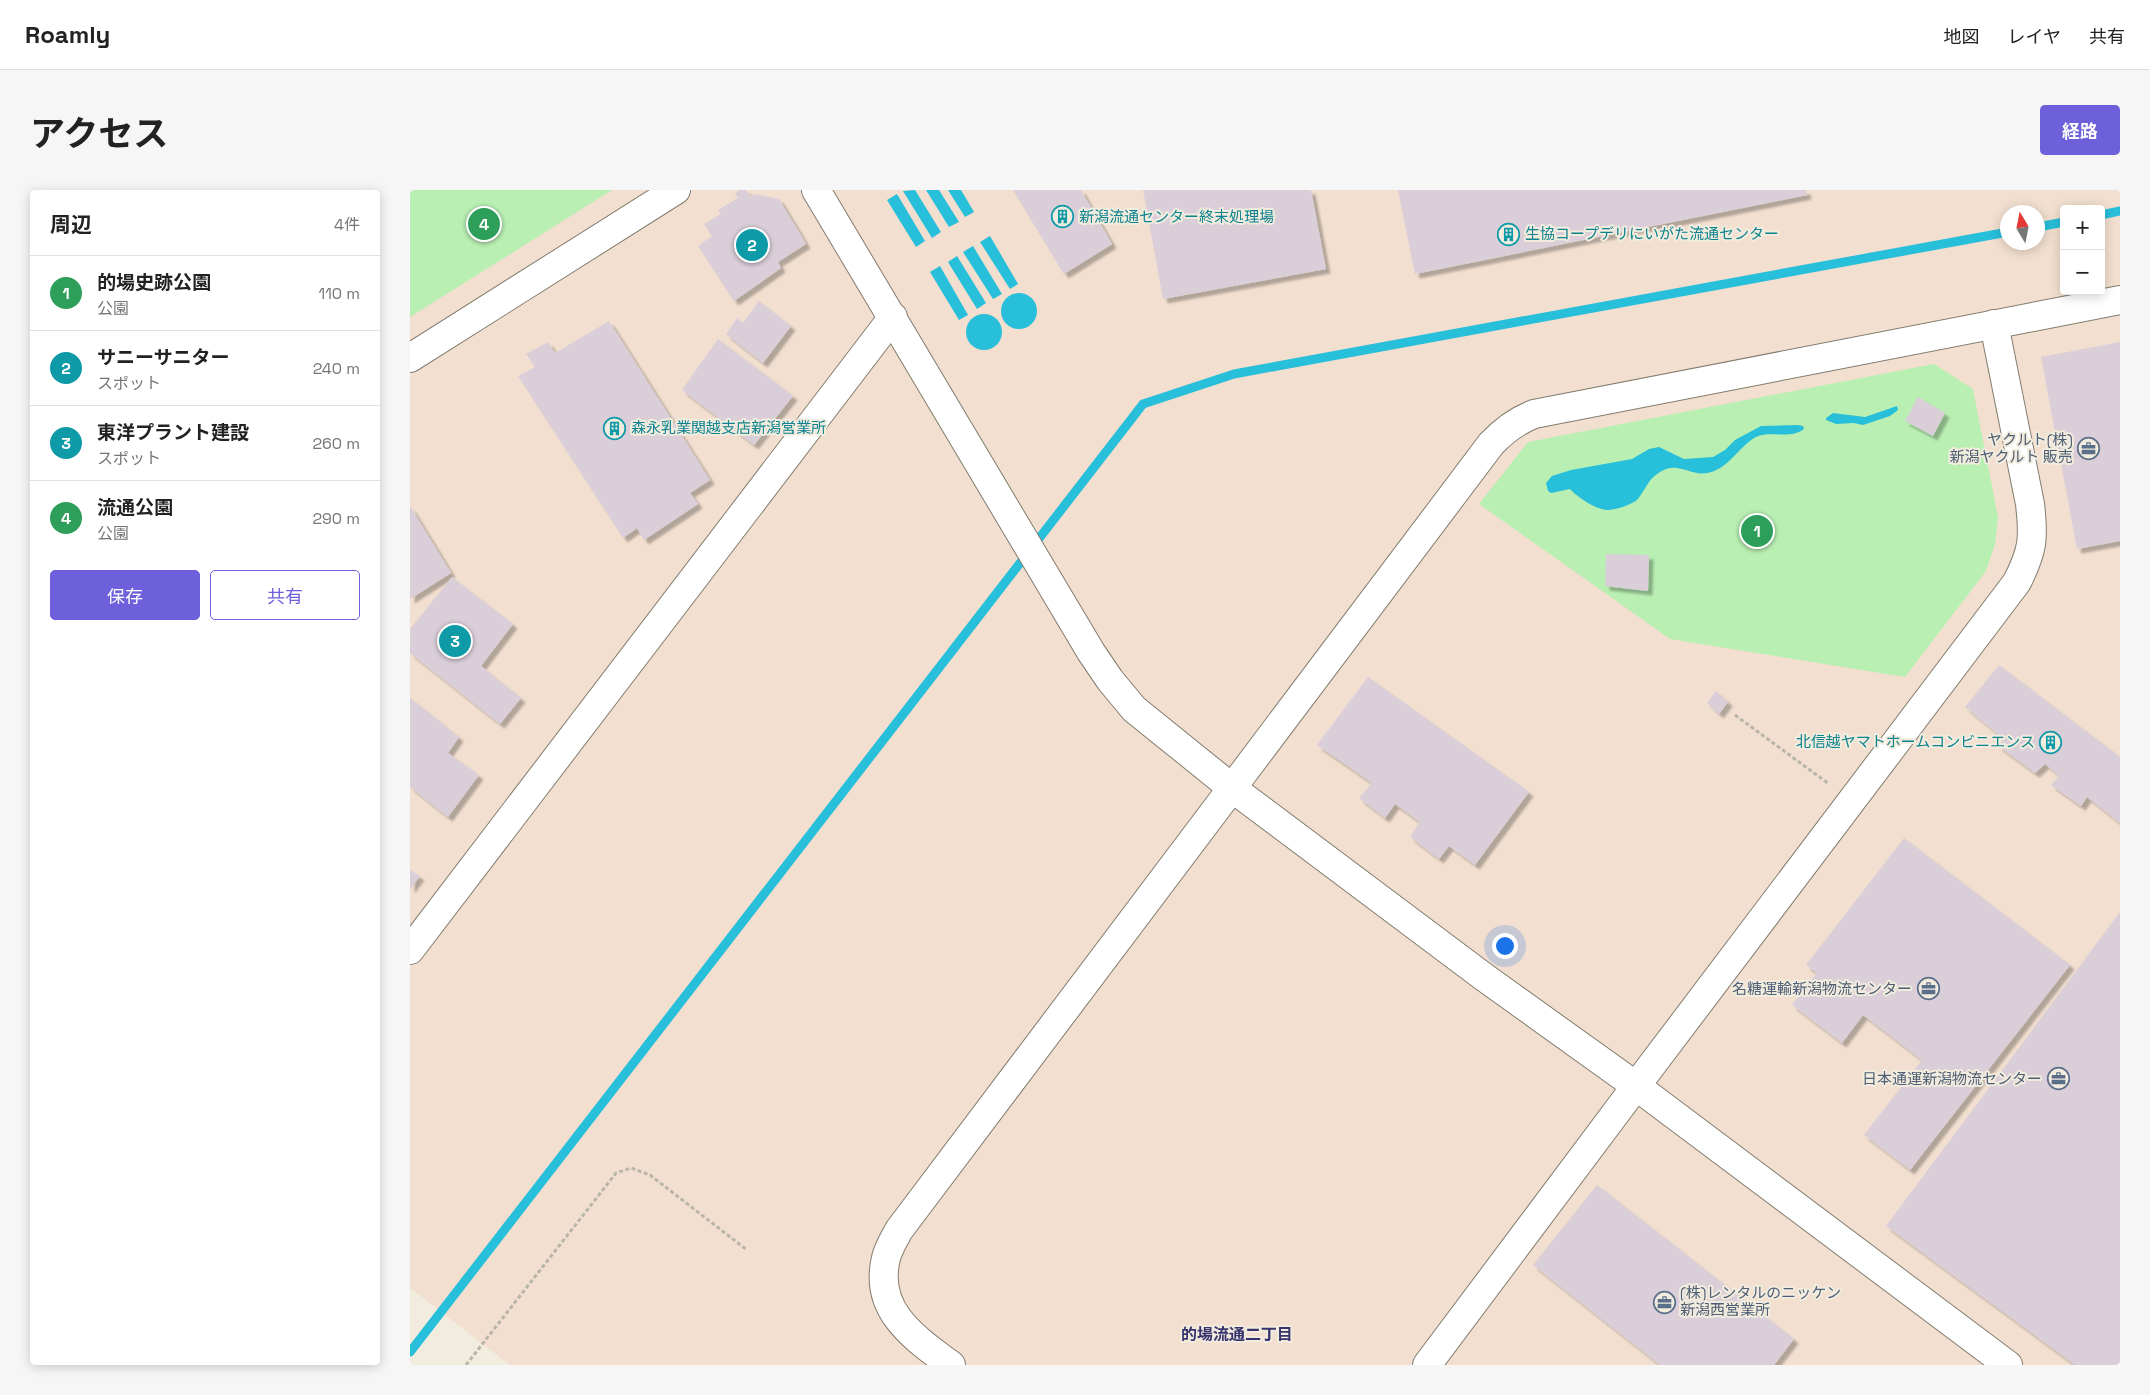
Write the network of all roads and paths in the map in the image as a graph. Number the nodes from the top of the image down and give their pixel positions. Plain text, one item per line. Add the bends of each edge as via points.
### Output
1 (676, 190) edge
2 (816, 190) edge
3 (2120, 300) edge
4 (893, 317) junction
5 (1994, 324) junction
6 (410, 358) edge
7 (1735, 715) dead end
8 (1829, 784) dead end
9 (1232, 788) junction
10 (410, 950) edge
11 (1636, 1086) junction
12 (747, 1250) dead end
13 (466, 1365) edge
14 (951, 1365) edge
15 (1427, 1365) edge
16 (2008, 1365) edge

1 - 6 street
2 - 4 street
3 - 5 street
4 - 9 street via 1110,680 1134,709
4 - 10 street
5 - 9 street via 1534,414 1518,420 1491,444
5 - 11 street via 2030,504 2033,531 2030,557 2017,582
7 - 8 path
9 - 11 street via 1484,977
9 - 14 street via 898,1230 886,1258 884,1288 893,1314 914,1337
11 - 15 street
11 - 16 street
12 - 13 path via 650,1175 631,1168 616,1173

